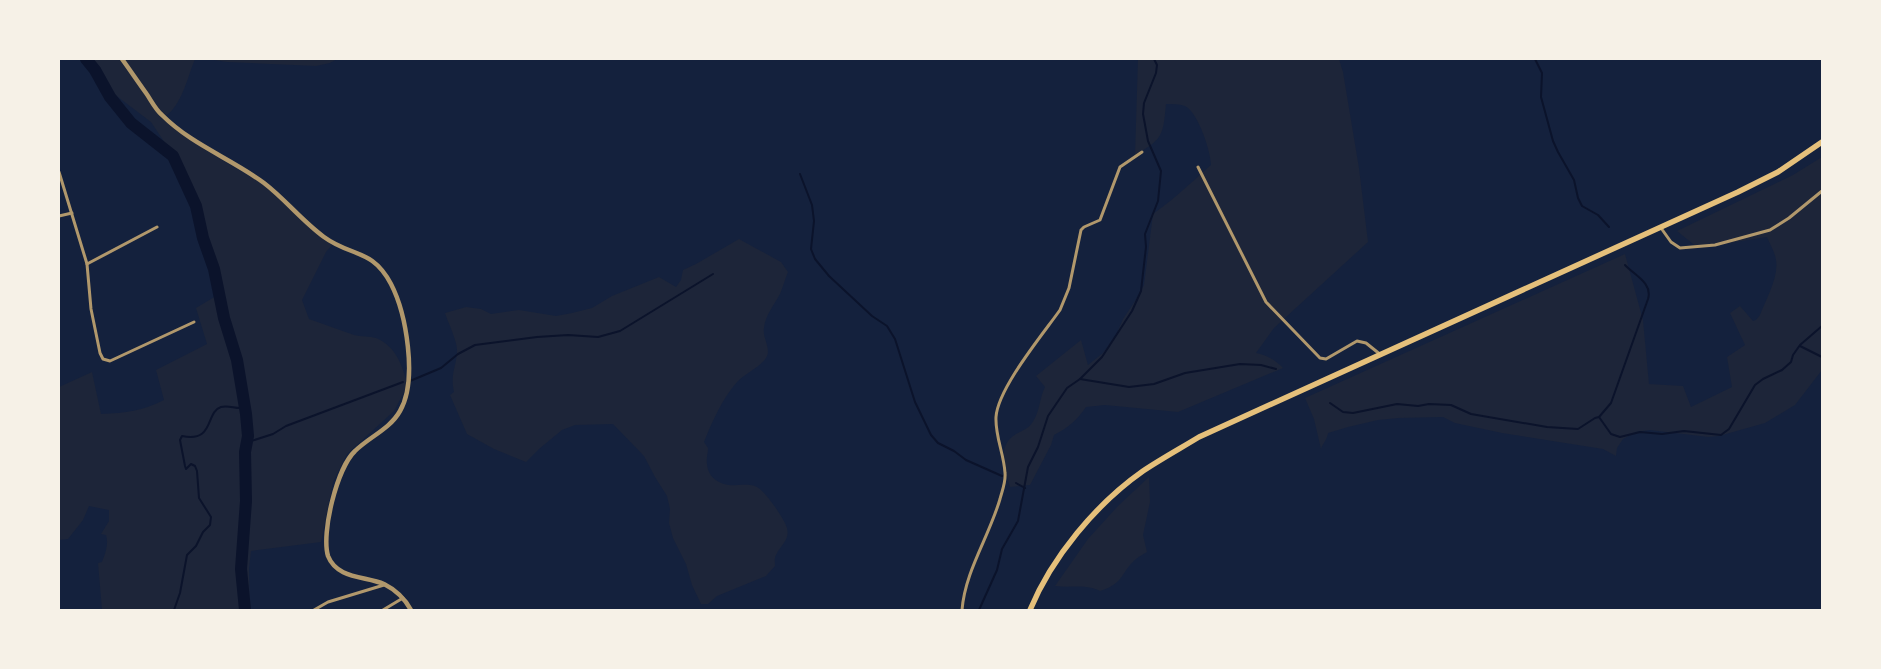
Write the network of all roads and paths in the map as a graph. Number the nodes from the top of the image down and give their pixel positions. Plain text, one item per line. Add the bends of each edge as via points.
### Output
1 (122, 59) edge
2 (1822, 142) edge
3 (1142, 152) dead end
4 (1198, 167) dead end
5 (59, 172) edge
6 (1822, 190) edge
7 (72, 213) junction
8 (59, 216) edge
9 (157, 227) dead end
10 (1661, 228) junction
11 (87, 264) junction
12 (194, 322) dead end
13 (1382, 356) junction
14 (384, 584) junction
15 (403, 598) junction
16 (314, 610) edge
17 (383, 610) edge
18 (411, 610) edge
19 (962, 610) edge
20 (1030, 610) edge

1 - 14 street via 160,114 176,128 272,189 325,238 371,258 391,284 399,303 407,355 405,402 394,420 346,461 338,480 326,537 329,558 340,571
2 - 10 highway via 1778,172
3 - 19 street via 1120,168 1100,220 1081,230 1066,299 1017,372 998,407 996,425 1005,478 996,512 972,568
4 - 13 street via 1260,292 1276,314 1320,358 1326,358 1357,340
5 - 7 street
6 - 10 street via 1770,230 1716,245 1680,248
7 - 8 street
7 - 11 street
9 - 11 street
10 - 13 highway
11 - 12 street via 96,336 101,356 107,361
13 - 20 highway via 1199,437 1142,471 1092,515 1062,553 1036,594
14 - 15 street
14 - 16 street via 328,602
15 - 17 street
15 - 18 street

